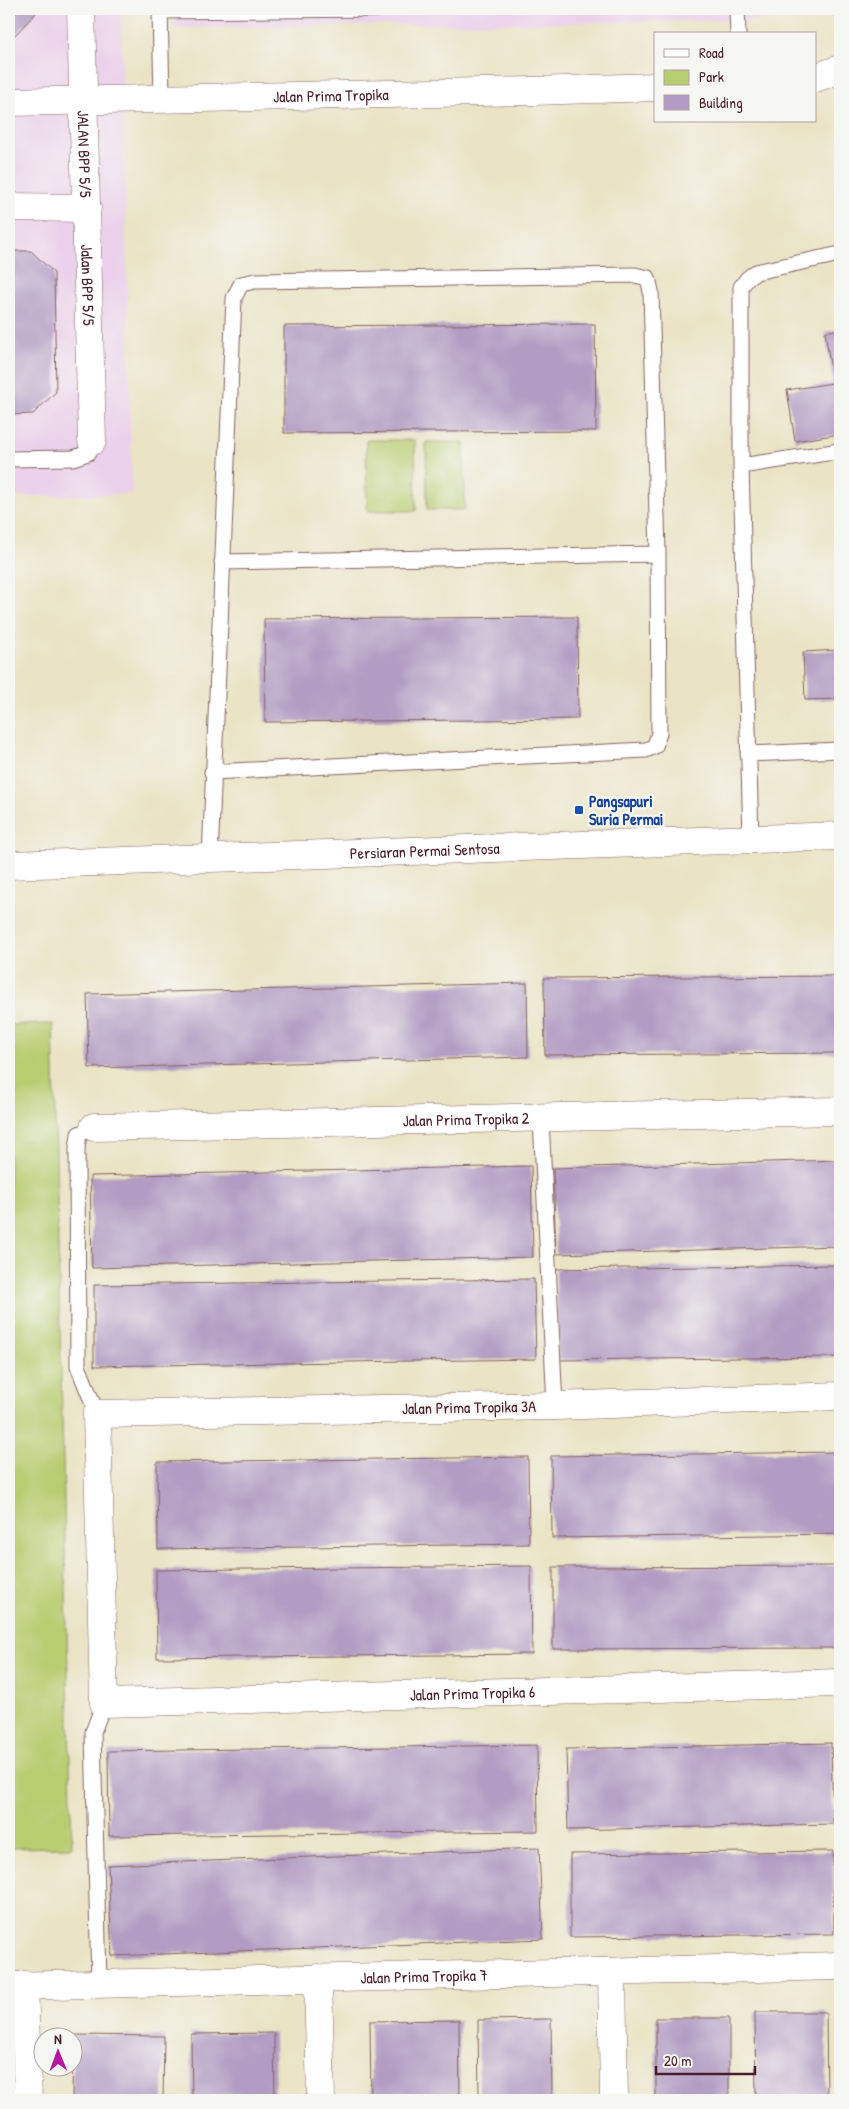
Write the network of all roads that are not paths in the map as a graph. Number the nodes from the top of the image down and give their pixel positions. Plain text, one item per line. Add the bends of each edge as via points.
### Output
1 (81, 9) edge
2 (374, 9) edge
3 (737, 9) edge
4 (160, 10) edge
5 (738, 32) edge
6 (840, 69) edge
7 (816, 78) edge
8 (654, 86) edge
9 (162, 98) junction
10 (84, 100) junction
11 (9, 102) edge
12 (9, 208) edge
13 (87, 208) junction
14 (840, 254) edge
15 (92, 441) joint
16 (840, 451) edge
17 (9, 459) edge
18 (741, 466) junction
19 (658, 554) junction
20 (222, 562) junction
21 (840, 750) edge
22 (748, 754) junction
23 (212, 772) junction
24 (840, 836) edge
25 (751, 840) junction
26 (210, 858) junction
27 (9, 865) edge
28 (840, 1111) edge
29 (541, 1119) junction
30 (94, 1127) joint
31 (840, 1396) edge
32 (555, 1406) junction
33 (97, 1414) junction
34 (840, 1683) edge
35 (104, 1703) junction
36 (840, 1966) edge
37 (612, 1972) junction
38 (318, 1978) junction
39 (99, 1984) junction
40 (16, 1986) edge
41 (28, 2100) edge
42 (321, 2100) edge
43 (614, 2100) edge

1 - 10 street, JALAN BPP 5/5
2 - 4 lane
3 - 5 lane
4 - 9 lane
6 - 7 street
8 - 9 street, Jalan Prima Tropika
9 - 10 street, Jalan Prima Tropika
10 - 11 street, Jalan Prima Tropika
10 - 13 street, JALAN BPP 5/5
12 - 13 street, Jalan BPP 5/5
13 - 15 street, Jalan BPP 5/5
14 - 18 lane via 756,272 741,287
15 - 17 lane via 88,453 73,458
16 - 18 lane
18 - 22 lane
19 - 20 lane
19 - 20 lane via 651,291 648,278 635,274 275,280 241,284 234,298
19 - 23 lane via 659,733 655,746 646,750
20 - 23 lane
21 - 22 lane
22 - 25 lane
23 - 26 lane
24 - 25 street, Persiaran Permai Sentosa
25 - 26 street, Persiaran Permai Sentosa
26 - 27 street, Persiaran Permai Sentosa
28 - 29 street, Jalan Prima Tropika 2
29 - 30 street, Jalan Prima Tropika 2
29 - 32 lane
30 - 33 lane via 80,1134 77,1149 78,1366
31 - 32 street, Jalan Prima Tropika 3A
32 - 33 street, Jalan Prima Tropika 3A
33 - 35 street
34 - 35 street, Jalan Prima Tropika 6
35 - 39 lane via 93,1732
36 - 37 street, Jalan Prima Tropika 7
37 - 38 street, Jalan Prima Tropika 7
37 - 43 street
38 - 39 street, Jalan Prima Tropika 7
38 - 42 street
39 - 40 street, Jalan Prima Tropika 7
40 - 41 street

